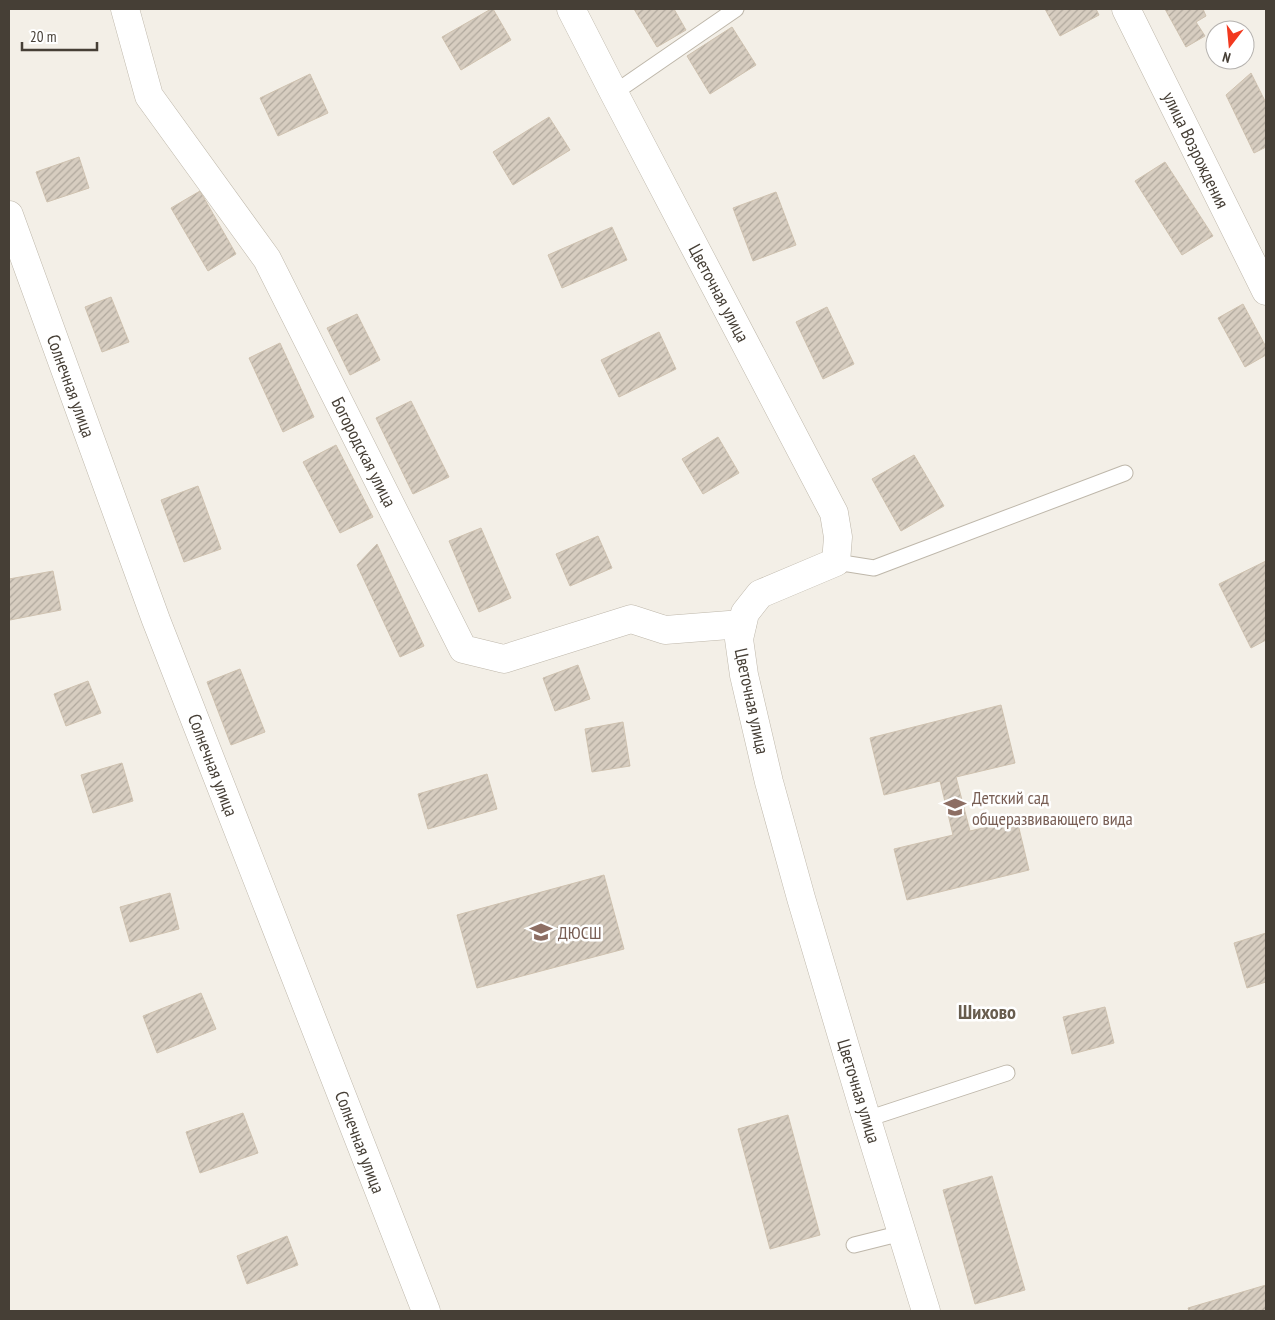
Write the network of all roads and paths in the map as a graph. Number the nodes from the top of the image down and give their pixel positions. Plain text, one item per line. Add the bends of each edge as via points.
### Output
1 (125, 9) edge
2 (572, 9) edge
3 (736, 9) edge
4 (1126, 9) edge
5 (614, 92) junction
6 (9, 215) edge
7 (1266, 292) edge
8 (1125, 472) dead end
9 (836, 562) junction
10 (742, 624) junction
11 (1007, 1073) dead end
12 (867, 1119) junction
13 (902, 1233) junction
14 (854, 1245) dead end
15 (426, 1311) edge
16 (926, 1311) edge

1 - 10 street, Богородская улица via 149,96 267,259 463,649 504,659 631,619 665,630
2 - 5 street, Цветочная улица
3 - 5 lane
4 - 7 street, улица Возрождения
5 - 9 street, Цветочная улица via 834,513 838,536
6 - 15 street, Солнечная улица via 156,620
8 - 9 lane via 874,568
9 - 10 street, Цветочная улица via 760,594 745,612
10 - 12 street, Цветочная улица via 739,639 744,675 769,782
11 - 12 lane
12 - 13 street, Цветочная улица
13 - 14 lane
13 - 16 street, Цветочная улица

